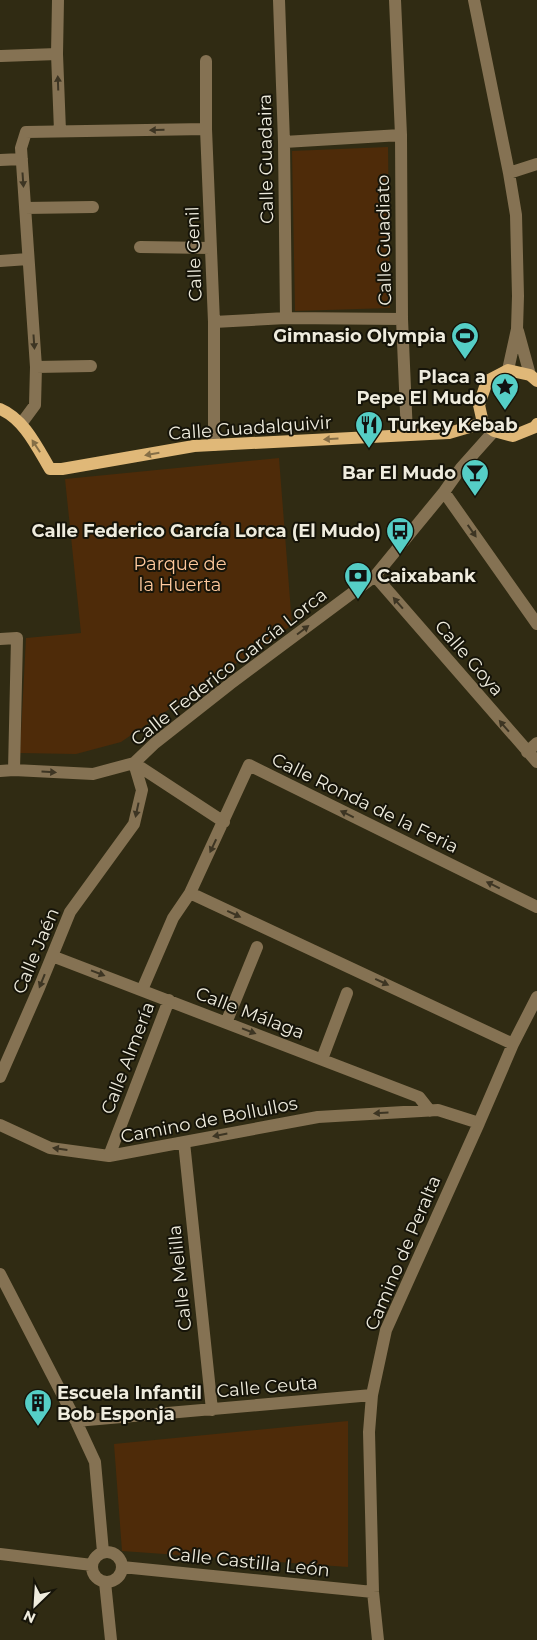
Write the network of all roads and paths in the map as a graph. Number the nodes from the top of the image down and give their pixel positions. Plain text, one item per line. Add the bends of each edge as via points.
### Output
1 (58, 0) edge
2 (279, 0) edge
3 (394, 0) edge
4 (474, 0) edge
5 (57, 54) junction
6 (1, 56) dead end
7 (206, 61) dead end
8 (206, 129) junction
9 (60, 132) junction
10 (401, 134) junction
11 (284, 142) junction
12 (22, 159) junction
13 (0, 160) edge
14 (537, 164) edge
15 (509, 173) junction
16 (93, 207) dead end
17 (25, 208) junction
18 (140, 247) dead end
19 (210, 248) junction
20 (28, 259) junction
21 (0, 260) edge
22 (286, 318) junction
23 (402, 319) junction
24 (214, 322) junction
25 (517, 329) junction
26 (92, 366) dead end
27 (36, 367) junction
28 (508, 370) junction
29 (533, 378) edge
30 (0, 409) edge
31 (21, 424) junction
32 (536, 426) edge
33 (489, 427) junction
34 (407, 435) junction
35 (214, 445) junction
36 (444, 492) junction
37 (375, 576) junction
38 (537, 624) edge
39 (0, 639) edge
40 (537, 743) edge
41 (527, 752) junction
42 (537, 762) edge
43 (134, 763) junction
44 (14, 770) junction
45 (0, 771) edge
46 (224, 822) junction
47 (190, 893) junction
48 (537, 907) edge
49 (257, 947) dead end
50 (52, 956) junction
51 (142, 990) junction
52 (347, 993) dead end
53 (537, 997) edge
54 (169, 1000) junction
55 (226, 1022) junction
56 (513, 1044) junction
57 (322, 1060) junction
58 (0, 1077) edge
59 (430, 1111) junction
60 (479, 1123) junction
61 (0, 1125) edge
62 (184, 1142) junction
63 (109, 1156) junction
64 (0, 1274) edge
65 (372, 1395) junction
66 (212, 1410) junction
67 (76, 1421) junction
68 (103, 1552) junction
69 (0, 1554) edge
70 (92, 1565) junction
71 (122, 1567) junction
72 (105, 1582) junction
73 (373, 1592) junction
74 (111, 1640) edge
75 (378, 1640) edge

1 - 5 street
2 - 11 street, Calle Guadaira
3 - 10 street, Calle Guadiato
4 - 15 street
5 - 6 street
9 -> 5 street
7 - 8 street, Calle Genil
8 -> 9 street
8 - 19 street, Calle Genil
9 - 12 street via 26,132 21,148
10 - 11 street
10 - 23 street, Calle Guadiato
11 - 22 street, Calle Guadaira
12 - 13 street
12 -> 17 street
14 - 15 street
15 - 25 street via 516,215
16 - 17 street
17 - 20 street
18 - 19 street
19 - 24 street, Calle Genil
20 - 21 street
20 -> 27 street
22 - 23 street
22 - 24 street
23 - 34 street, Calle Guadiato
24 - 35 street, Calle Genil
25 - 28 street
25 - 29 street
26 - 27 street
27 - 31 street via 35,405
28 - 29 main road
28 - 33 main road via 487,381 479,405
30 - 31 main road via 10,413
35 -> 31 main road, Calle Guadalquivir via 50,469
32 - 33 main road via 513,436
33 - 34 main road, Calle Guadalquivir
33 - 36 street, Calle Federico García Lorca
34 -> 35 main road, Calle Guadalquivir
36 - 37 street, Calle Federico García Lorca
36 -> 38 street
41 -> 37 street, Calle Goya
43 -> 37 street, Calle Federico García Lorca via 230,684
39 - 44 street via 17,638
40 - 41 street
41 - 42 street, Calle Goya
44 -> 43 street, Calle Federico García Lorca via 93,774
43 - 46 street
43 -> 50 street, Calle Jaén via 142,790 134,824 70,912
44 - 45 street, Calle Federico García Lorca
46 -> 47 street, Calle Ronda de la Feria
48 -> 46 street, Calle Ronda de la Feria via 250,765
47 - 51 street, Calle Ronda de la Feria via 173,918
47 -> 56 street
49 - 55 street
50 -> 51 street, Calle Málaga
50 -> 58 street, Calle Jaén
51 - 54 street, Calle Málaga
52 - 57 street
53 - 56 street, Camino de Peralta
54 - 55 street, Calle Málaga
54 - 63 street, Calle Almería
55 -> 57 street, Calle Málaga
56 - 60 street, Camino de Peralta
57 - 59 street, Calle Málaga via 419,1097
59 - 60 street, Camino de Bollullos via 438,1110
59 -> 62 street, Camino de Bollullos via 318,1117
60 - 65 street, Camino de Peralta via 386,1330
63 -> 61 street, Camino de Bollullos via 50,1148
62 - 63 street, Camino de Bollullos
62 - 66 street, Calle Melilla
64 - 67 street
65 - 66 street, Calle Ceuta
65 - 73 street, Camino de Peralta via 369,1432
66 - 67 street, Calle Ceuta
67 - 68 street via 95,1462
68 - 70 street
68 - 71 street via 115,1554
69 - 70 street
70 - 72 street via 95,1575
71 - 72 street via 116,1579
71 - 73 street, Calle Castilla León
72 - 74 street
73 - 75 street, Camino de Peralta

